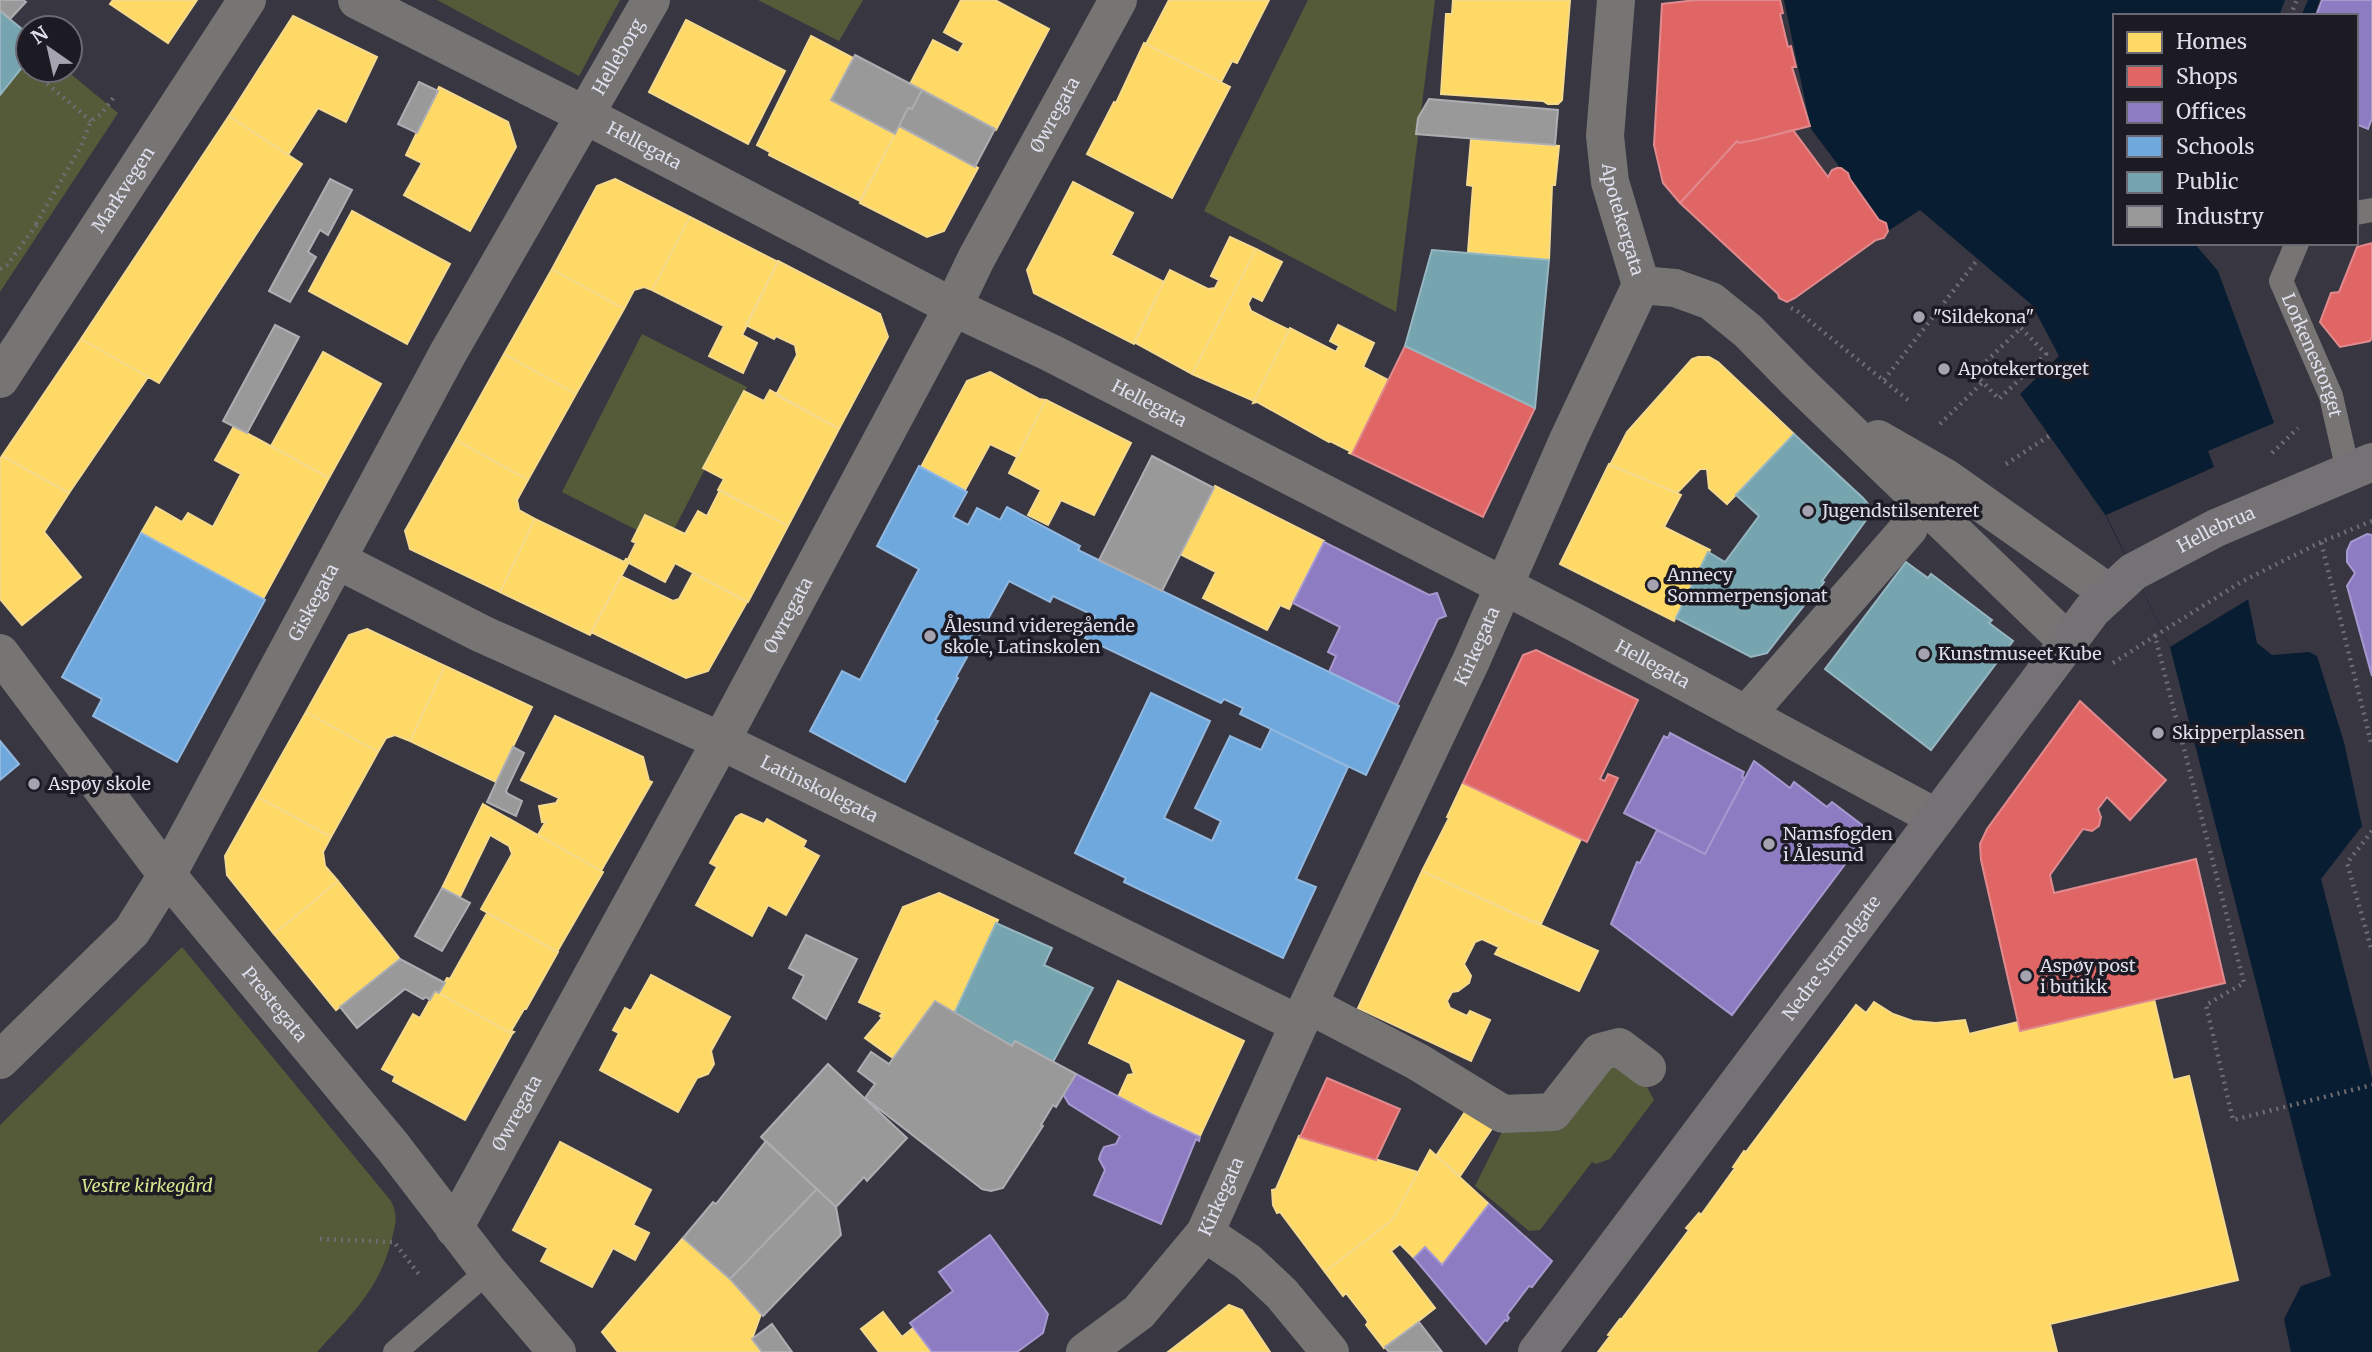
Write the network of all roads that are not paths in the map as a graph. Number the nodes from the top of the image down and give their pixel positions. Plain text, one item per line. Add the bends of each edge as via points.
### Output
1 (247, 0) edge
2 (357, 0) edge
3 (651, 0) edge
4 (1118, 0) edge
5 (1616, 0) edge
6 (585, 115) junction
7 (2296, 245) edge
8 (1641, 285) junction
9 (953, 307) junction
10 (0, 379) edge
11 (1832, 414) junction
12 (2360, 467) edge
13 (1909, 528) dead end
14 (337, 560) junction
15 (2121, 583) junction
16 (1502, 586) junction
17 (2068, 642) junction
18 (0, 653) edge
19 (1746, 715) junction
20 (721, 741) junction
21 (1935, 817) junction
22 (167, 874) junction
23 (1304, 1015) junction
24 (0, 1060) edge
25 (1647, 1068) dead end
26 (454, 1228) junction
27 (1206, 1233) junction
28 (488, 1270) junction
29 (395, 1352) edge
30 (557, 1352) edge
31 (1085, 1352) edge
32 (1329, 1352) edge
33 (1536, 1352) edge

1 - 10 street, Markvegen
2 - 6 street, Hellegata
3 - 6 street, Helleborg
4 - 9 street, Øwregata
5 - 8 street, Apotekergata via 1605,136 1610,183
6 - 9 street, Hellegata
6 - 14 street, Giskegata via 448,353
7 - 12 lane, Lorkenestorget via 2281,281
8 - 11 street, Apotekergata via 1675,288 1711,301
8 - 16 street, Kirkegata
9 - 16 street, Hellegata
9 - 20 street, Øwregata
11 - 15 street, Apotekergata
11 - 17 street, Apotekergata
12 - 15 highway, Hellebrua via 2216,528
13 - 19 street
14 - 20 street, Latinskolegata via 482,634
14 - 22 street, Giskegata
15 - 17 highway, Nedre Strandgate via 2092,610
16 - 19 street, Hellegata
16 - 23 street, Kirkegata
17 - 21 highway, Nedre Strandgate
18 - 22 street, Prestegata
19 - 21 street, Hellegata
20 - 23 street, Latinskolegata
20 - 26 street, Øwregata
21 - 33 highway, Nedre Strandgate
22 - 24 street, Giskegata via 132,931
22 - 26 street, Prestegata via 393,1147
23 - 25 street via 1418,1062 1503,1114 1553,1112 1600,1052 1619,1047
23 - 27 street, Kirkegata
26 - 28 street, Prestegata
27 - 31 street, Kirkegata via 1139,1312
27 - 32 street via 1282,1294
28 - 29 lane
28 - 30 street, Prestegata

